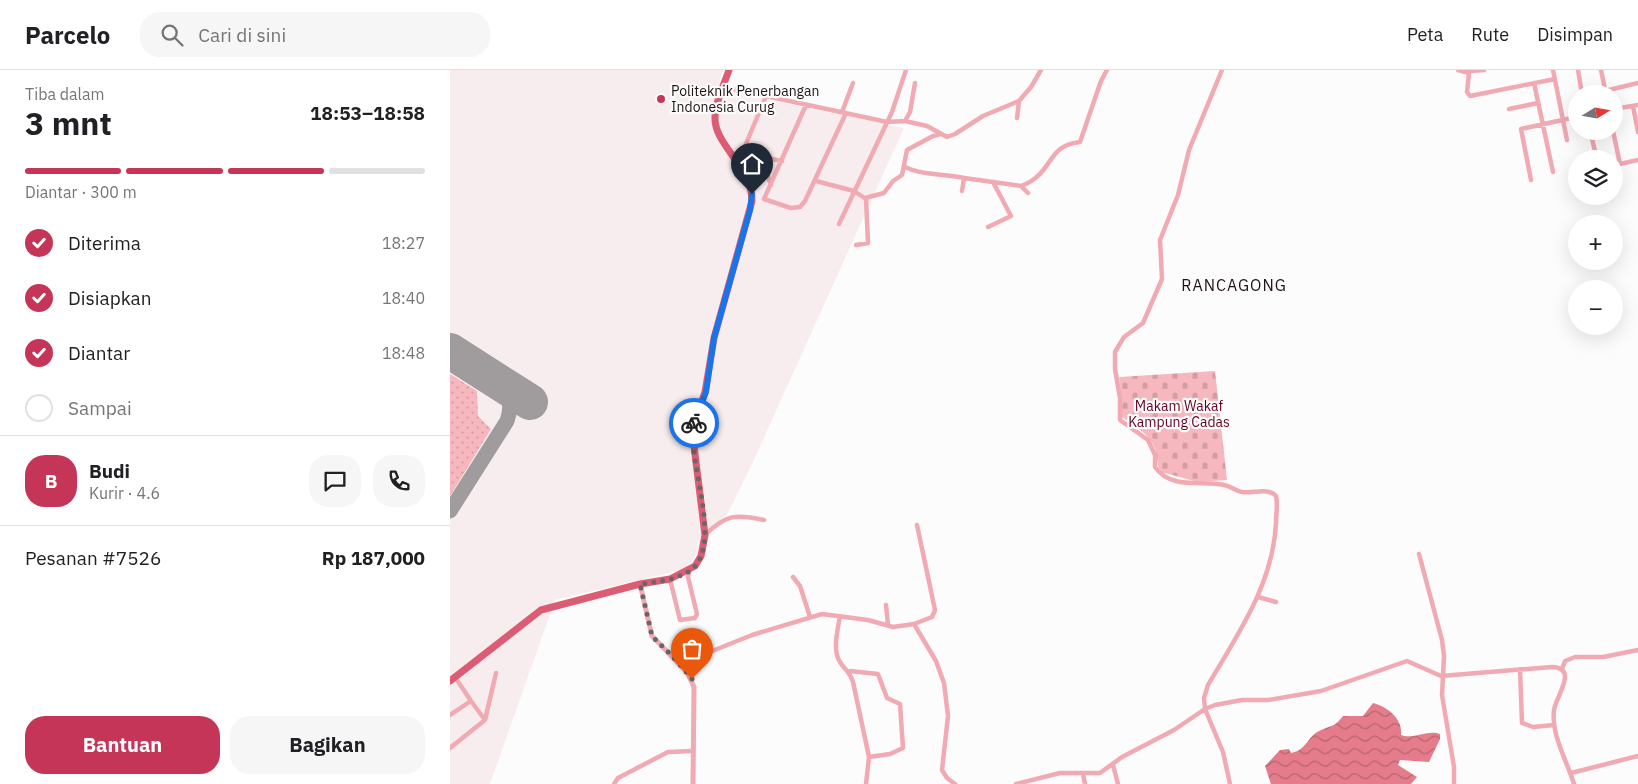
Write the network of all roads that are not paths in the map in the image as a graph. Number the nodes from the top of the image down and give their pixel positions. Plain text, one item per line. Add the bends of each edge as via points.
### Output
1 (729, 70) edge
2 (906, 70) edge
3 (1041, 70) edge
4 (1107, 70) edge
5 (1222, 70) edge
6 (1458, 70) edge
7 (1484, 70) edge
8 (1553, 70) edge
9 (1578, 70) edge
10 (1601, 70) edge
11 (1470, 71) edge
12 (1555, 79) junction
13 (853, 83) dead end
14 (916, 83) dead end
15 (1534, 83) junction
16 (1638, 83) edge
17 (1580, 85) edge
18 (1604, 85) edge
19 (724, 87) junction
20 (1623, 87) edge
21 (766, 96) junction
22 (1019, 101) junction
23 (1538, 103) junction
24 (806, 105) junction
25 (1635, 105) edge
26 (1509, 109) dead end
27 (844, 112) junction
28 (1016, 118) dead end
29 (1568, 118) edge
30 (905, 120) junction
31 (1563, 120) junction
32 (887, 122) junction
33 (1543, 124) junction
34 (1638, 132) edge
35 (941, 134) junction
36 (1567, 140) dead end
37 (1616, 140) edge
38 (756, 156) junction
39 (1638, 160) edge
40 (782, 161) junction
41 (904, 166) junction
42 (1553, 172) dead end
43 (964, 178) junction
44 (1531, 180) dead end
45 (816, 181) junction
46 (992, 182) junction
47 (771, 185) junction
48 (1021, 186) junction
49 (854, 191) junction
50 (962, 191) dead end
51 (1028, 193) dead end
52 (865, 198) junction
53 (839, 224) dead end
54 (988, 227) dead end
55 (856, 245) dead end
56 (764, 520) dead end
57 (917, 525) dead end
58 (705, 535) junction
59 (1419, 554) dead end
60 (689, 572) junction
61 (793, 577) dead end
62 (670, 580) junction
63 (640, 584) junction
64 (1258, 597) junction
65 (1276, 602) dead end
66 (886, 605) dead end
67 (810, 616) junction
68 (840, 616) junction
69 (914, 624) junction
70 (888, 625) junction
71 (1638, 650) edge
72 (680, 664) junction
73 (1520, 669) junction
74 (1562, 669) junction
75 (850, 671) junction
76 (496, 673) dead end
77 (1441, 676) junction
78 (453, 679) edge
79 (471, 701) junction
80 (1205, 709) junction
81 (450, 715) edge
82 (485, 720) junction
83 (1554, 725) junction
84 (450, 748) edge
85 (693, 751) junction
86 (1638, 756) edge
87 (869, 757) junction
88 (1114, 765) junction
89 (1571, 773) junction
90 (1083, 774) junction
91 (614, 784) edge
92 (693, 784) edge
93 (866, 784) edge
94 (955, 784) edge
95 (1016, 784) edge
96 (1085, 784) edge
97 (1118, 784) edge
98 (1230, 784) edge
99 (1454, 784) edge
100 (1574, 784) edge

1 - 19 main road
2 - 32 street
3 - 22 street
4 - 48 street via 1080,142 1074,141 1054,151 1042,172
5 - 64 street via 1190,150 1178,195 1160,240 1162,279 1144,323 1118,345 1115,368 1120,420 1148,440 1155,455 1155,466 1163,475 1197,484 1224,485 1241,492 1268,492 1276,496 1275,541
6 - 11 street
7 - 11 street
8 - 12 street
9 - 17 street
10 - 18 street
11 - 15 street via 1467,92 1470,96
12 - 15 street
12 - 31 street
13 - 27 street
14 - 30 street via 910,112
15 - 23 street
16 - 20 street
19 - 21 street
19 - 58 main road via 715,112 715,125 744,171 752,201 714,338 706,392 692,430
21 - 24 street
21 - 38 street via 743,151
22 - 28 street
22 - 35 street via 983,116 955,134
23 - 26 street
23 - 33 street
24 - 27 street
24 - 40 street
25 - 34 street
27 - 32 street
27 - 45 street
29 - 31 street
30 - 32 street
30 - 35 street
31 - 33 street
31 - 36 street
32 - 49 street
33 - 42 street
33 - 44 street via 1521,129
35 - 41 street via 907,150
37 - 39 street via 1620,164
38 - 40 street
38 - 47 street via 764,165
40 - 47 street
41 - 43 street via 913,171
41 - 52 street via 902,175 892,181 884,193
43 - 46 street
43 - 50 street
45 - 47 street via 797,208 761,200
45 - 49 street
46 - 48 street
46 - 54 street via 1011,216
48 - 51 street
49 - 52 street
49 - 53 street
52 - 55 street via 868,202 868,242
56 - 58 street via 732,516 720,521
57 - 69 street via 935,610 932,617
58 - 60 main road via 701,556
59 - 77 street via 1441,634 1444,656
60 - 62 main road
60 - 62 street via 697,614 695,618 680,620
61 - 67 street via 800,586
62 - 63 main road
63 - 72 street via 650,632
63 - 78 main road via 540,610
64 - 65 street
64 - 80 street via 1208,685
66 - 70 street
67 - 68 street
67 - 72 street
68 - 70 street
68 - 75 street via 837,652 842,664
69 - 70 street
69 - 94 street via 936,661 944,683 948,716 942,770
71 - 74 street via 1603,657 1575,657 1565,661
72 - 85 street via 692,679 696,693
73 - 74 street via 1552,666
73 - 77 street
73 - 83 street via 1522,722 1533,727
74 - 83 street via 1566,680 1554,708
75 - 87 street
75 - 87 street via 878,674 887,698 900,704 903,748
76 - 82 street
77 - 80 street via 1413,663 1399,662 1321,691 1268,700 1242,700
77 - 99 street
78 - 79 street
79 - 81 street
79 - 82 street
80 - 88 street via 1174,730 1122,757
80 - 98 street via 1223,752
82 - 84 street
83 - 89 street
85 - 91 street via 668,752 618,778
85 - 92 street
86 - 89 street
87 - 93 street
88 - 90 street via 1100,773
88 - 97 street
89 - 100 street
90 - 95 street via 1060,773
90 - 96 street

